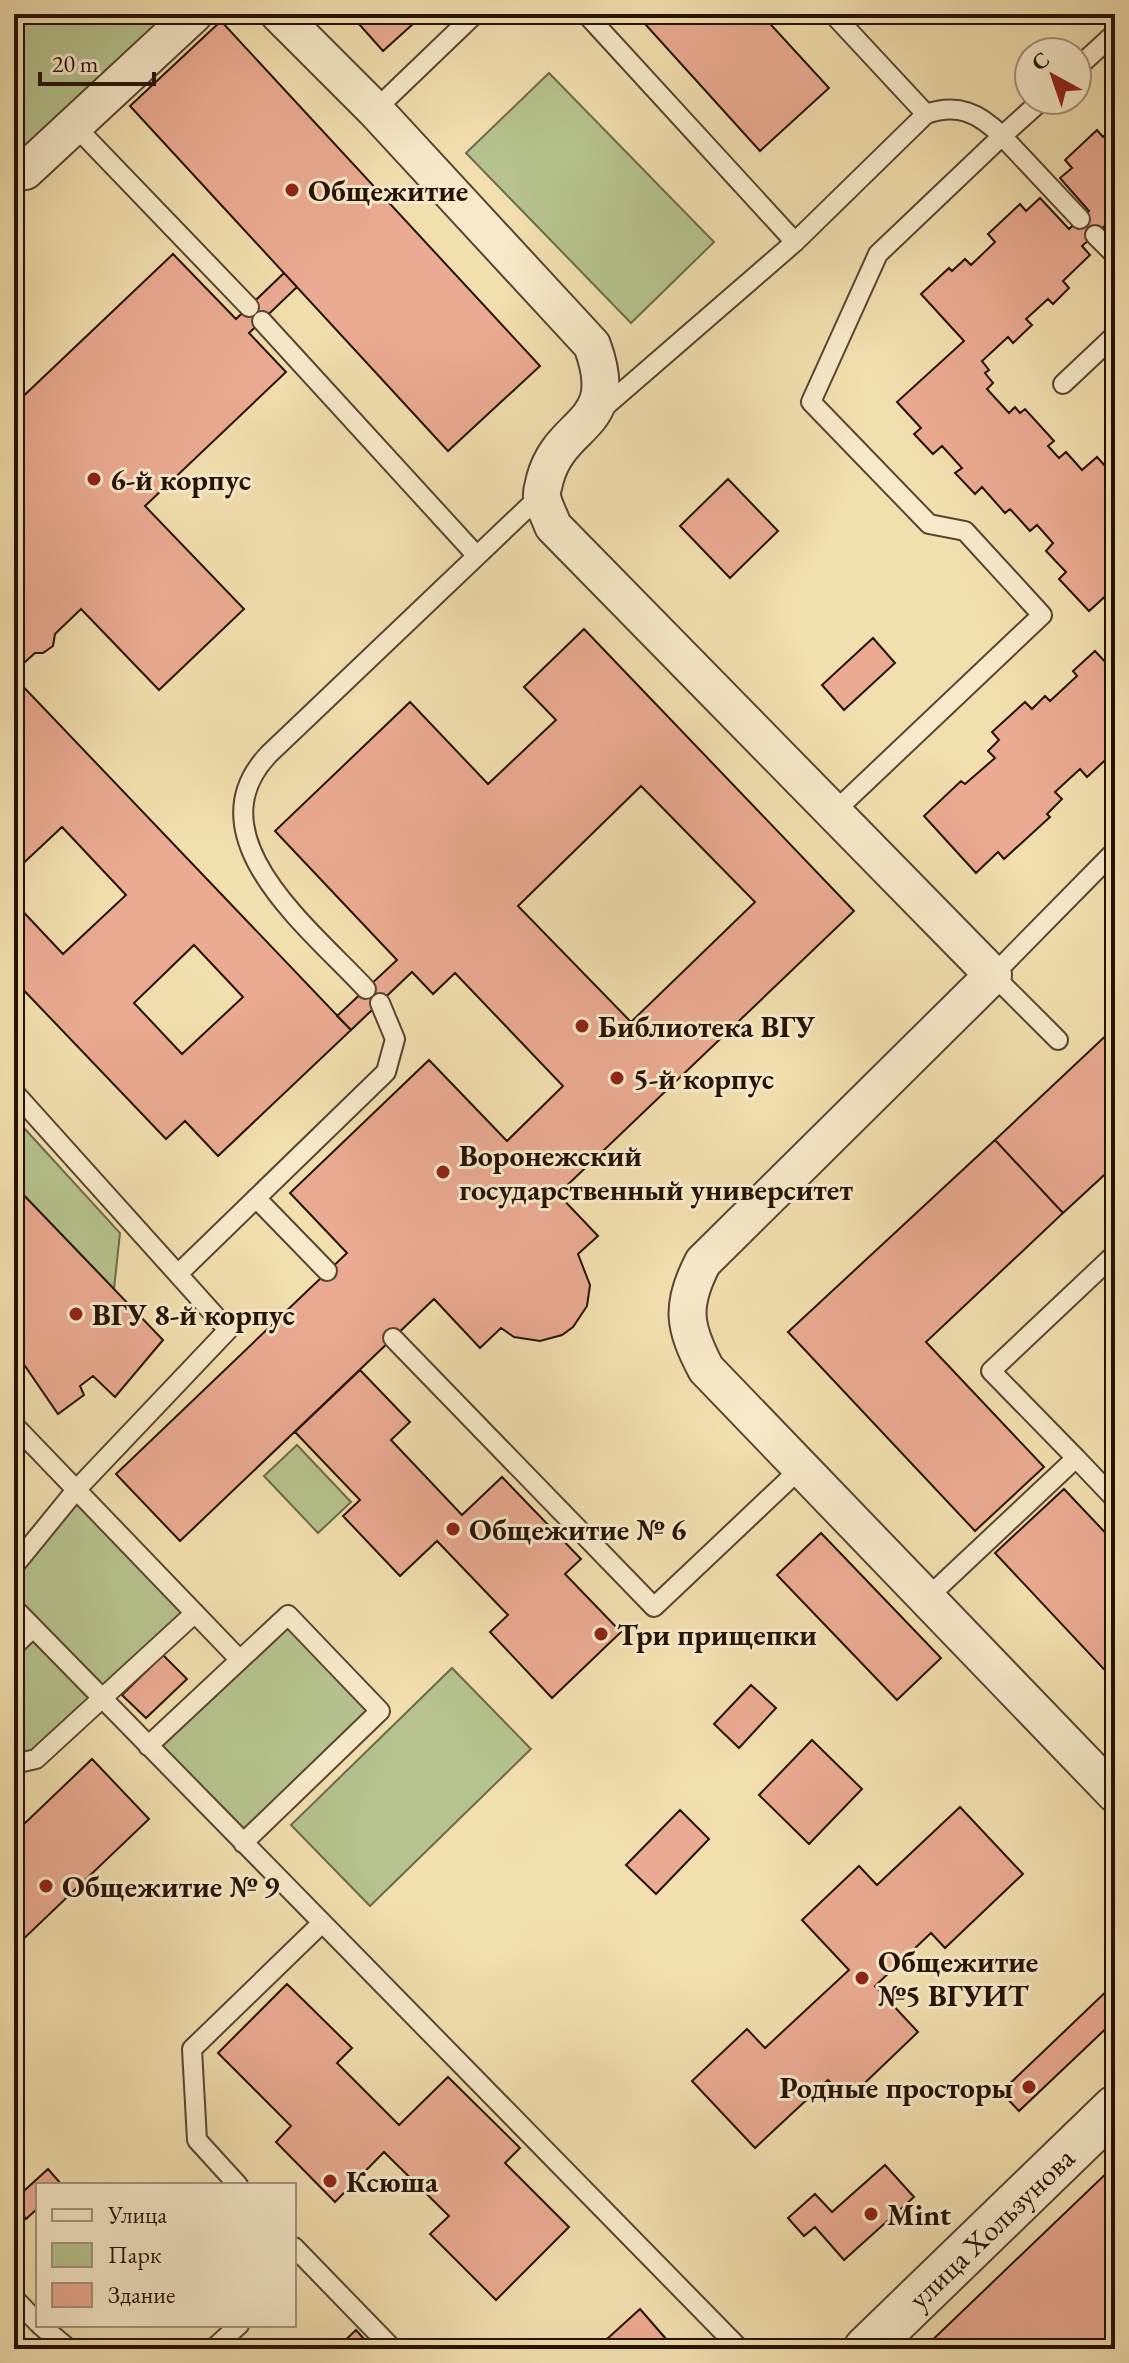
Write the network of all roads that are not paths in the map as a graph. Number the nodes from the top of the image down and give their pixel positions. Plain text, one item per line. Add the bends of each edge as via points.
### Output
1 (194, 14) edge
2 (279, 14) edge
3 (475, 14) edge
4 (586, 14) edge
5 (833, 14) edge
6 (1115, 33) edge
7 (1093, 53) edge
8 (375, 110) junction
9 (926, 114) junction
10 (1024, 116) edge
11 (74, 125) junction
12 (1002, 136) junction
13 (18, 171) edge
14 (1080, 219) dead end
15 (1095, 235) dead end
16 (795, 242) junction
17 (1115, 255) edge
18 (1115, 335) edge
19 (1063, 384) dead end
20 (590, 420) junction
21 (541, 495) junction
22 (477, 556) junction
23 (833, 813) junction
24 (1115, 851) edge
25 (993, 975) junction
26 (366, 989) dead end
27 (380, 1003) dead end
28 (1058, 1040) dead end
29 (14, 1092) edge
30 (256, 1198) junction
31 (1115, 1254) edge
32 (327, 1271) dead end
33 (178, 1274) junction
34 (393, 1338) dead end
35 (14, 1425) edge
36 (1076, 1458) junction
37 (801, 1468) junction
38 (76, 1490) junction
39 (1115, 1499) edge
40 (14, 1566) edge
41 (927, 1598) junction
42 (14, 1608) edge
43 (195, 1613) junction
44 (33, 1628) junction
45 (14, 1646) edge
46 (240, 1660) junction
47 (102, 1699) junction
48 (148, 1746) junction
49 (14, 1764) edge
50 (1115, 1794) edge
51 (243, 1843) junction
52 (322, 1923) junction
53 (1115, 2108) edge
54 (236, 2183) edge
55 (301, 2268) edge
56 (14, 2298) edge
57 (36, 2321) edge
58 (43, 2327) edge
59 (237, 2327) edge
60 (69, 2349) edge
61 (213, 2349) edge
62 (393, 2349) edge
63 (740, 2349) edge
64 (866, 2349) edge

1 - 11 street
2 - 8 street
3 - 8 lane
4 - 16 lane
5 - 9 lane
6 - 7 lane
8 - 20 street via 592,345 602,392
9 - 12 lane via 944,108 966,110
9 - 16 lane
10 - 12 lane
11 - 13 street
11 - 22 lane
12 - 14 lane
12 - 23 lane via 878,254 811,402 929,524 965,531 1042,615
15 - 17 lane
16 - 20 lane
18 - 19 lane
20 - 21 street via 550,460
21 - 22 lane
21 - 23 street via 553,526
22 - 26 lane via 269,754 247,791 242,821 263,877
23 - 25 street
24 - 25 lane
25 - 28 lane
25 - 37 street via 703,1262 690,1288 686,1317 706,1369
27 - 30 lane via 395,1039 386,1072
29 - 33 lane
30 - 32 lane
30 - 33 lane
31 - 36 lane via 991,1371
33 - 38 lane via 228,1330
34 - 37 lane via 654,1607
35 - 38 lane
36 - 39 lane
36 - 41 lane
37 - 41 street
38 - 40 lane
38 - 43 lane
41 - 50 street
42 - 44 lane
43 - 46 lane
43 - 47 lane
44 - 45 lane
44 - 47 lane
46 - 48 lane
46 - 51 lane via 288,1615 380,1711
47 - 48 lane
47 - 49 lane via 36,1759
48 - 51 lane
51 - 52 lane
52 - 54 lane via 192,2049 197,2140
52 - 63 lane
53 - 64 street, улица Хользунова
55 - 62 lane
56 - 57 lane
58 - 60 lane
59 - 61 lane

